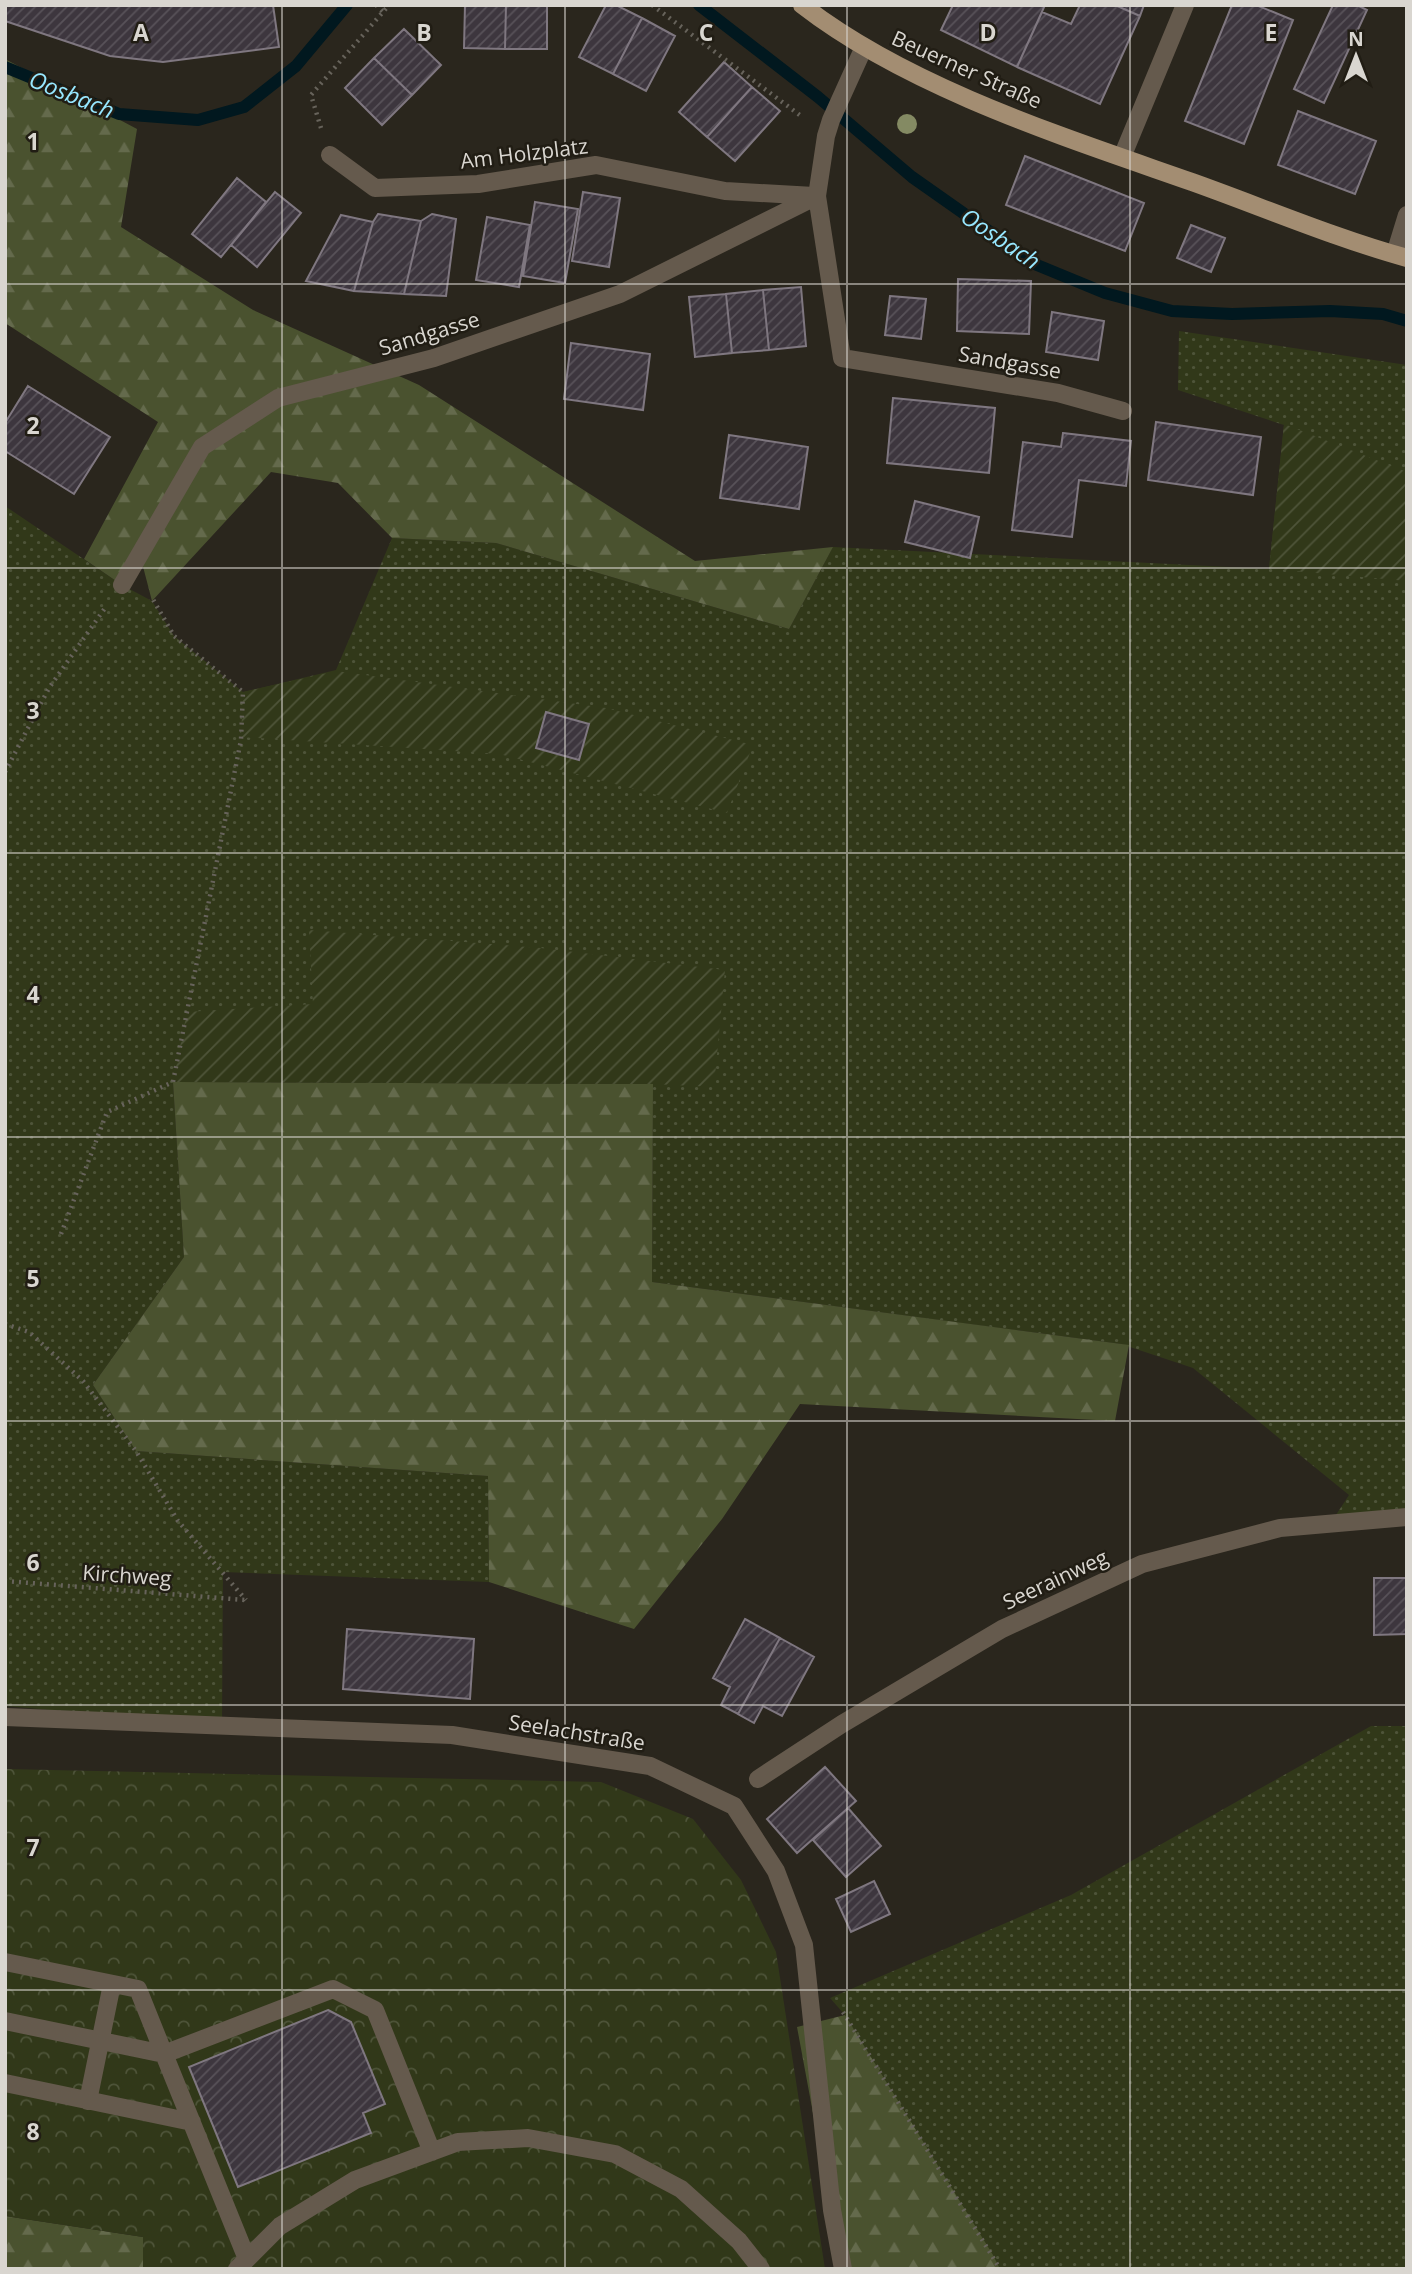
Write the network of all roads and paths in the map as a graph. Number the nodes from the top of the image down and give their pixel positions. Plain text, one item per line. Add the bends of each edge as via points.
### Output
1 (376, 5) edge
2 (389, 5) edge
3 (652, 5) edge
4 (802, 5) edge
5 (1185, 5) edge
6 (383, 12) junction
7 (864, 47) junction
8 (311, 95) dead end
9 (789, 105) dead end
10 (330, 155) dead end
11 (1122, 157) junction
12 (817, 197) junction
13 (1407, 215) edge
14 (1401, 256) edge
15 (1123, 411) dead end
16 (139, 555) junction
17 (122, 585) joint
18 (5, 772) edge
19 (61, 1234) dead end
20 (5, 1324) edge
21 (1407, 1517) edge
22 (5, 1581) edge
23 (5, 1717) edge
24 (758, 1779) dead end
25 (5, 1962) edge
26 (112, 1983) junction
27 (838, 2006) dead end
28 (5, 2021) edge
29 (100, 2041) junction
30 (164, 2054) junction
31 (5, 2083) edge
32 (88, 2101) junction
33 (192, 2122) junction
34 (432, 2152) junction
35 (242, 2264) edge
36 (761, 2269) edge
37 (843, 2269) edge
38 (1000, 2269) edge

1 - 6 path
2 - 6 path
3 - 9 path
4 - 7 main road, Beuerner Straße
5 - 11 street
6 - 8 path
7 - 11 main road, Beuerner Straße via 941,86
7 - 12 street, Sandgasse via 831,120
10 - 12 street, Am Holzplatz via 375,188 478,184 596,165 725,191
11 - 14 main road, Beuerner Straße
12 - 15 street, Sandgasse via 842,358 1058,393
12 - 16 street, Sandgasse via 620,293 434,358 278,398 201,447
13 - 14 street
16 - 17 street, Sandgasse
16 - 19 path via 152,601 174,636 243,692 241,740 173,1082 107,1112
17 - 18 path via 48,688
20 - 22 path, Kirchweg via 29,1332 83,1381 136,1451 178,1521 246,1600
21 - 24 street, Seerainweg via 1280,1528 1142,1564 1002,1629
23 - 37 street, Seelachstraße via 452,1735 650,1766 734,1806 776,1871 804,1945 832,2210
25 - 26 street
26 - 29 street
26 - 30 street via 138,1989
27 - 38 path
28 - 29 street
29 - 30 street
29 - 32 street
30 - 33 street
30 - 34 street via 333,1989 375,2010
31 - 32 street
32 - 33 street
33 - 35 street
34 - 35 street via 355,2180 280,2226
34 - 36 street via 458,2142 528,2138 615,2154 681,2189 739,2241

